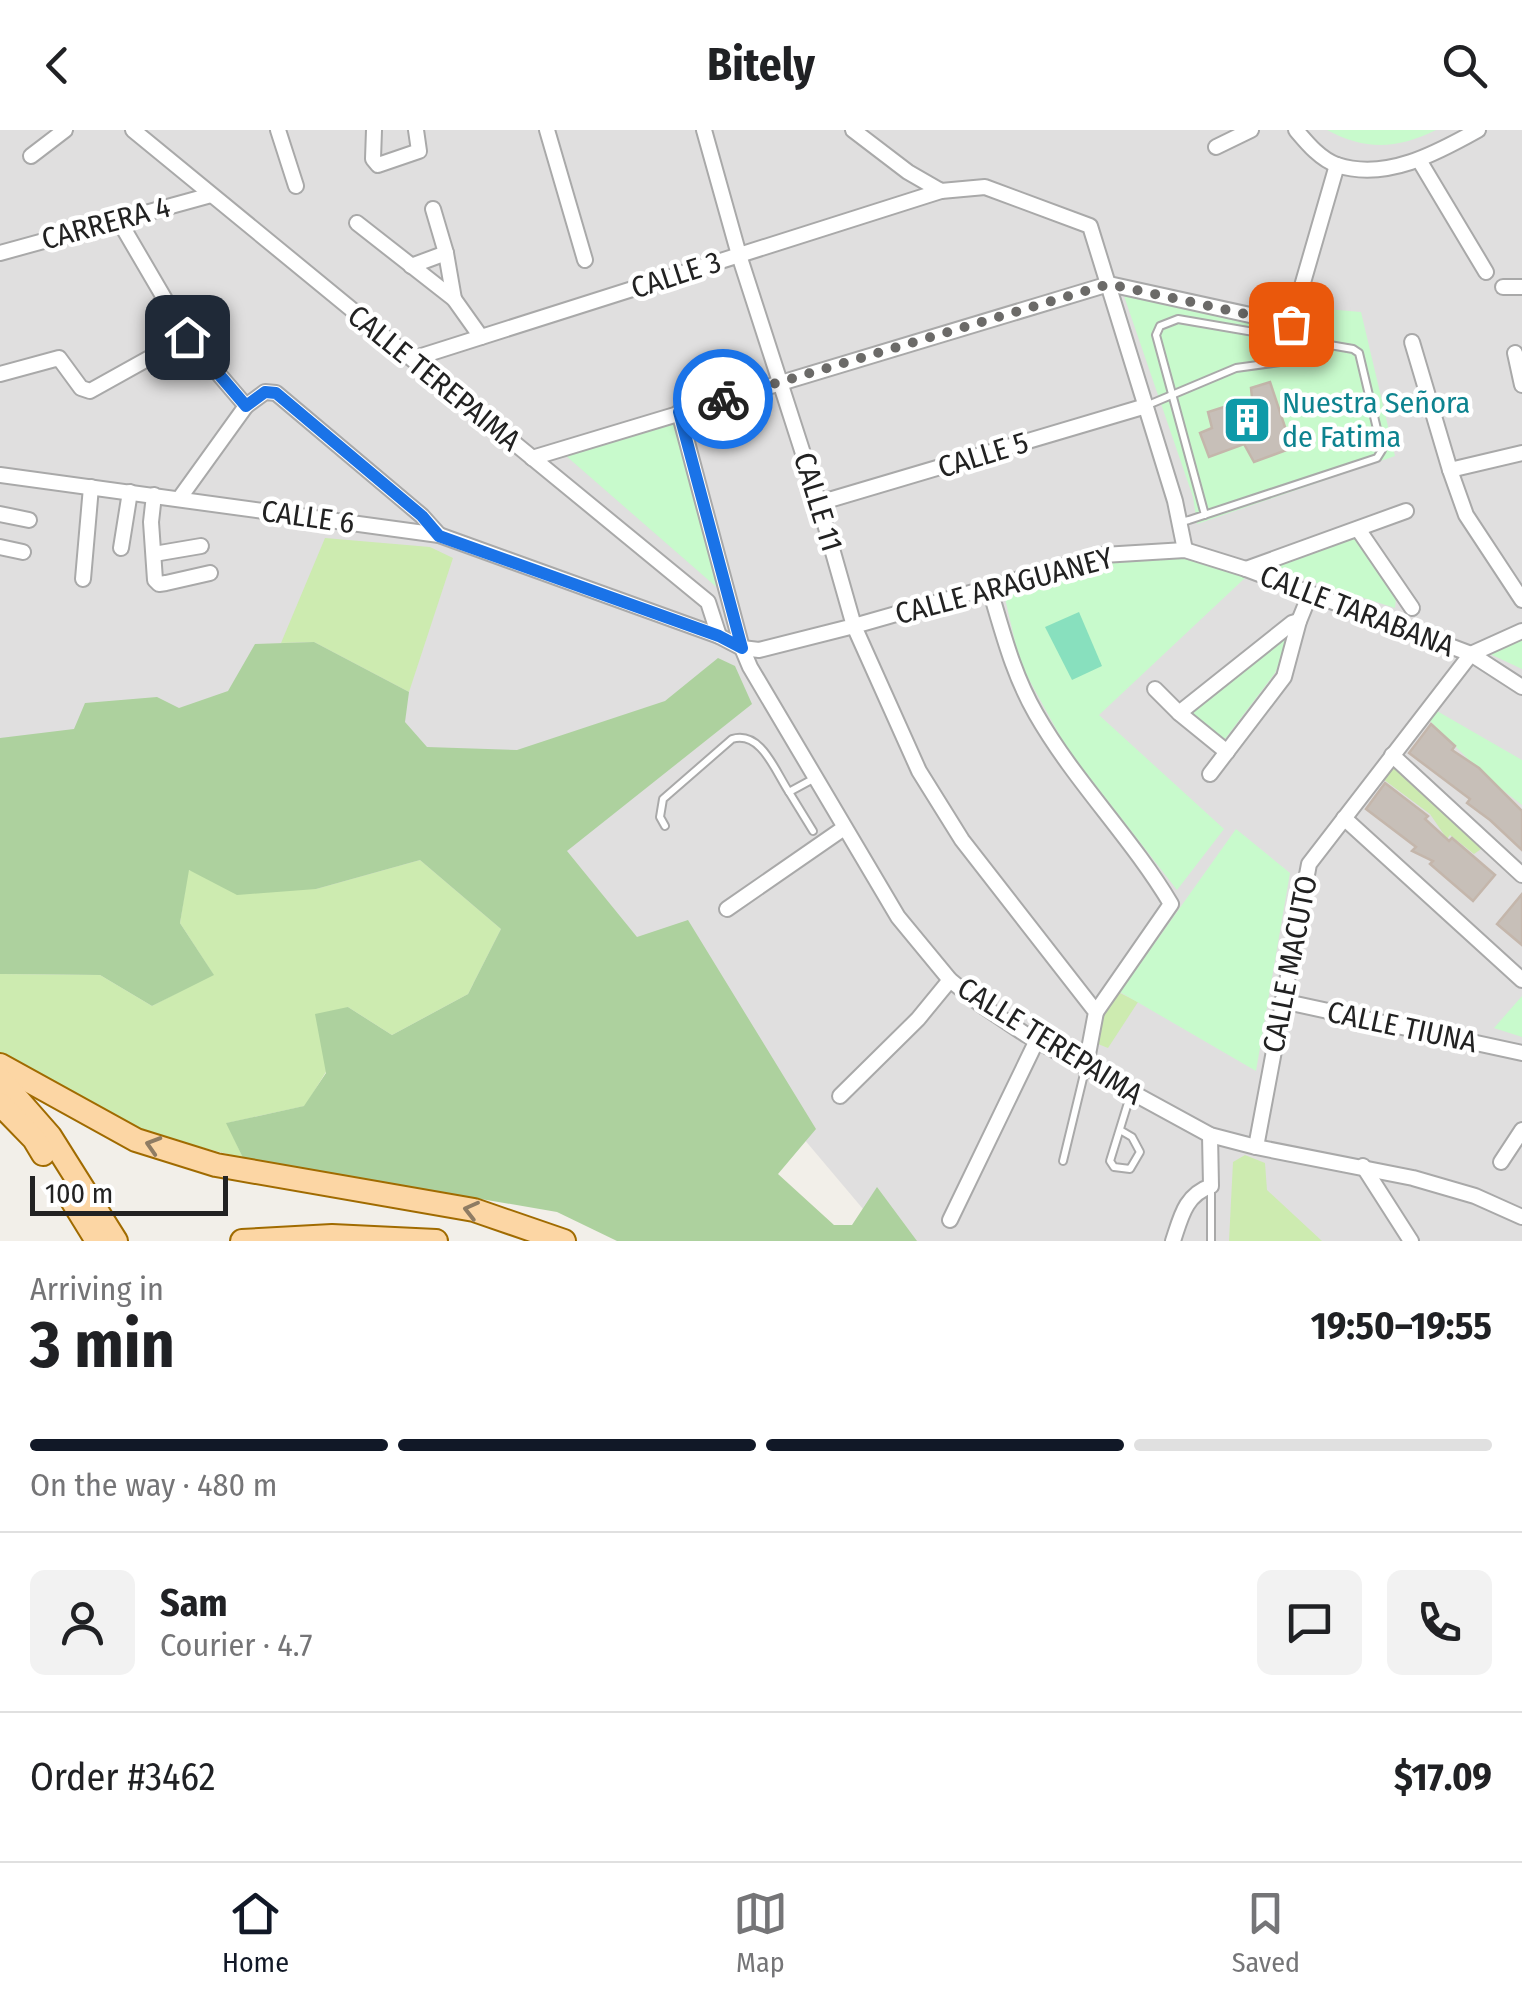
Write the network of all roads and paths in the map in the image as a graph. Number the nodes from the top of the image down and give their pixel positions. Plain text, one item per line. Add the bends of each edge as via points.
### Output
1 (65, 130) edge
2 (133, 130) edge
3 (278, 130) edge
4 (374, 130) edge
5 (416, 130) edge
6 (548, 130) edge
7 (704, 130) edge
8 (853, 130) edge
9 (1250, 130) edge
10 (1296, 130) edge
11 (1478, 130) edge
12 (1216, 147) dead end
13 (31, 156) dead end
14 (1419, 160) junction
15 (1337, 165) junction
16 (296, 186) dead end
17 (941, 191) junction
18 (212, 195) junction
19 (433, 209) dead end
20 (118, 218) junction
21 (357, 223) dead end
22 (0, 253) edge
23 (446, 253) junction
24 (739, 256) junction
25 (586, 260) dead end
26 (411, 266) junction
27 (1486, 272) dead end
28 (1109, 284) junction
29 (1503, 287) dead end
30 (1522, 287) edge
31 (454, 298) junction
32 (187, 337) junction
33 (481, 338) junction
34 (1412, 342) dead end
35 (1330, 345) junction
36 (1515, 354) dead end
37 (412, 359) junction
38 (0, 374) edge
39 (782, 382) junction
40 (1522, 385) edge
41 (1173, 397) junction
42 (246, 406) junction
43 (1146, 406) junction
44 (679, 412) junction
45 (1522, 453) edge
46 (532, 458) junction
47 (1450, 470) junction
48 (0, 475) edge
49 (92, 487) junction
50 (130, 492) junction
51 (154, 495) junction
52 (179, 498) junction
53 (819, 502) junction
54 (1406, 511) dead end
55 (0, 514) edge
56 (1205, 515) junction
57 (30, 520) dead end
58 (1180, 523) junction
59 (1358, 528) junction
60 (439, 536) junction
61 (201, 546) dead end
62 (0, 547) edge
63 (121, 548) dead end
64 (1185, 550) junction
65 (23, 552) dead end
66 (154, 554) junction
67 (1246, 569) junction
68 (210, 573) dead end
69 (84, 579) dead end
70 (990, 590) junction
71 (1310, 594) junction
72 (1522, 600) edge
73 (1412, 608) dead end
74 (1299, 621) junction
75 (854, 626) junction
76 (1522, 632) edge
77 (719, 636) junction
78 (742, 648) junction
79 (1471, 654) junction
80 (1522, 687) edge
81 (1154, 690) dead end
82 (1178, 714) junction
83 (1227, 752) junction
84 (1392, 754) junction
85 (1210, 774) dead end
86 (814, 778) junction
87 (789, 792) junction
88 (1344, 818) junction
89 (666, 826) dead end
90 (844, 828) junction
91 (813, 832) dead end
92 (1522, 875) edge
93 (727, 909) dead end
94 (950, 980) junction
95 (1522, 980) edge
96 (1282, 1001) junction
97 (1096, 1012) junction
98 (1037, 1040) junction
99 (1522, 1053) edge
100 (0, 1065) edge
101 (1086, 1065) junction
102 (0, 1079) edge
103 (1131, 1092) junction
104 (840, 1096) dead end
105 (0, 1104) edge
106 (1120, 1130) junction
107 (1522, 1130) edge
108 (1210, 1135) junction
109 (1256, 1147) junction
110 (1063, 1161) dead end
111 (1501, 1162) dead end
112 (1363, 1166) junction
113 (1211, 1186) junction
114 (1522, 1218) edge
115 (950, 1220) dead end
116 (104, 1238) edge
117 (242, 1241) edge
118 (436, 1241) edge
119 (564, 1241) edge
120 (1174, 1241) edge
121 (1211, 1241) edge
122 (1411, 1241) edge

1 - 13 street
2 - 18 street, CALLE TEREPAIMA
3 - 16 street
4 - 5 street via 378,165 416,154
6 - 25 street
7 - 24 street, CALLE 11
8 - 17 street
9 - 12 street
10 - 15 street
11 - 14 street
14 - 15 street via 1390,168
14 - 27 street
15 - 28 street via 1291,324
17 - 24 street, CALLE 3
17 - 28 street via 985,187 1090,226
18 - 20 street, CARRERA 4
18 - 37 street, CALLE TEREPAIMA
19 - 23 street
20 - 22 street, CARRERA 4
20 - 32 street
21 - 26 street
23 - 26 street
23 - 31 street
24 - 33 street, CALLE 3
24 - 39 street, CALLE 11
26 - 31 street
28 - 39 street
28 - 43 street
29 - 30 street
31 - 33 street
32 - 38 street via 90,391 60,358
32 - 42 street
33 - 37 street, CALLE 3
34 - 47 street
35 - 41 lane via 1236,368
35 - 41 lane via 1168,320 1156,334
35 - 56 lane via 1363,358 1382,450 1377,458
36 - 40 street
37 - 46 street, CALLE TEREPAIMA
39 - 44 street
39 - 53 street, CALLE 11
41 - 43 lane
41 - 56 lane
42 - 52 street
42 - 60 street via 265,392 276,393
43 - 53 street, CALLE 5
43 - 58 street
44 - 46 street
44 - 78 street, CALLE TEREPAIMA
45 - 47 street
46 - 77 street, CALLE TEREPAIMA via 708,602
47 - 72 street via 1466,516
48 - 49 street, CALLE 6
49 - 50 street, CALLE 6
49 - 69 street
50 - 51 street, CALLE 6
50 - 63 street
51 - 52 street, CALLE 6
51 - 66 street
52 - 60 street, CALLE 6
53 - 75 street, CALLE 11
54 - 59 street
55 - 57 street
56 - 58 lane
58 - 64 street
59 - 67 street
59 - 73 street
60 - 77 street, CALLE 6
61 - 66 street
62 - 65 street
64 - 67 street, CALLE TARABANA
64 - 70 street, CALLE ARAGUANEY via 1102,555
66 - 68 street via 158,584
67 - 71 street, CALLE TARABANA
70 - 75 street, CALLE ARAGUANEY
70 - 97 street via 1012,667 1036,712 1172,904
71 - 74 street
71 - 79 street, CALLE TARABANA
74 - 82 street
74 - 83 street via 1284,677
75 - 78 street via 759,650
75 - 97 street, CALLE ARAGUANEY via 920,771 962,840
76 - 79 street
77 - 78 street
78 - 86 street, CALLE TEREPAIMA
79 - 80 street, CALLE TARABANA
79 - 84 street, CALLE MACUTO
81 - 82 street
82 - 83 street
83 - 85 street
84 - 88 street, CALLE MACUTO
84 - 92 street
86 - 87 lane
86 - 90 street, CALLE TEREPAIMA
87 - 89 lane via 758,743 741,736 663,799
87 - 91 lane
88 - 95 street
88 - 96 street, CALLE MACUTO via 1305,874
90 - 93 street
90 - 94 street, CALLE TEREPAIMA via 898,917
94 - 98 street, CALLE TEREPAIMA
94 - 104 street
96 - 99 street, CALLE TIUNA
96 - 109 street, CALLE MACUTO
97 - 101 street
98 - 101 street, CALLE TEREPAIMA
98 - 115 street
119 -> 100 main road via 474,1210 216,1165 136,1140
101 - 103 street, CALLE TEREPAIMA
101 - 110 lane
102 - 116 main road via 50,1136
103 - 106 lane
103 - 108 street, CALLE TEREPAIMA
105 - 116 main road via 34,1139
106 - 106 lane via 1110,1161 1130,1169 1140,1152
107 - 111 street
108 - 109 street, CALLE TEREPAIMA
108 - 113 street
109 - 112 street, CALLE TEREPAIMA
112 - 114 street, CALLE TEREPAIMA via 1475,1196
112 - 122 street
113 - 120 street via 1184,1208
113 - 121 lane
117 - 118 main road

